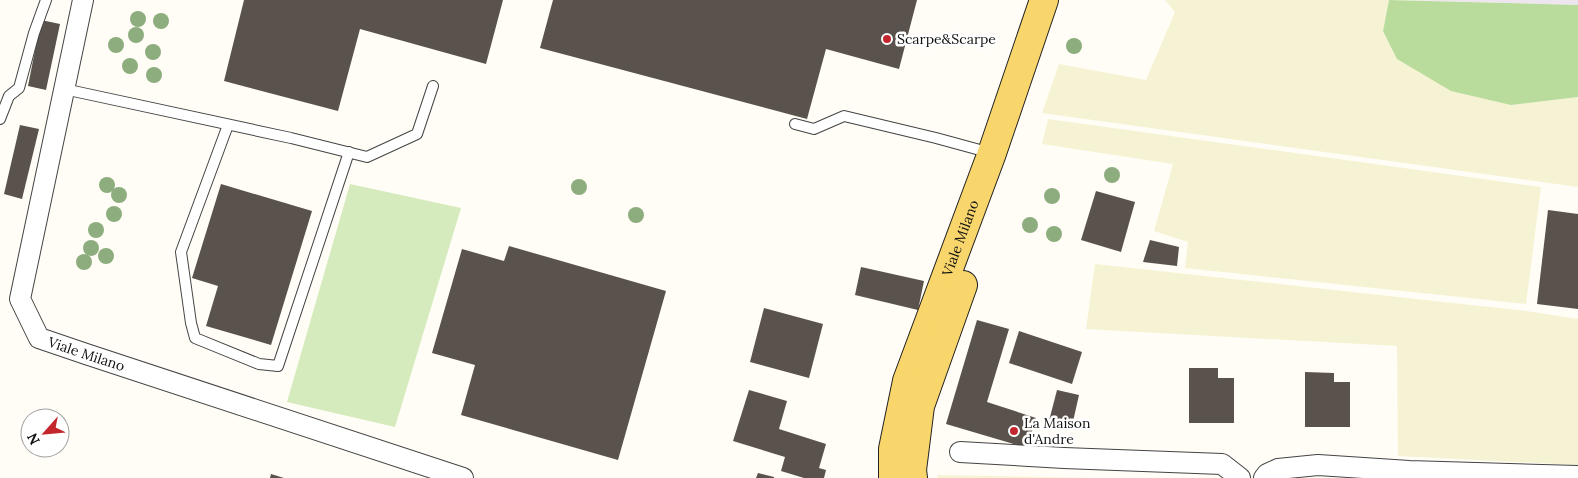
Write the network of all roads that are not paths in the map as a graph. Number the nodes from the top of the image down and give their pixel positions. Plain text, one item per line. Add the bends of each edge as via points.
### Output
1 (46, 0) edge
2 (83, 0) edge
3 (1044, 0) edge
4 (1063, 0) edge
5 (433, 86) dead end
6 (64, 89) junction
7 (0, 119) edge
8 (795, 124) dead end
9 (228, 125) junction
10 (348, 152) junction
11 (992, 153) junction
12 (960, 452) dead end
13 (906, 475) edge
14 (1410, 475) edge
15 (1578, 476) edge
16 (463, 478) edge
17 (1240, 478) edge
18 (1264, 478) edge

1 - 7 lane via 19,88 9,96
2 - 6 street, Viale Milano
3 - 11 main road, Viale Milano
4 - 13 main road via 920,406
5 - 10 lane via 417,134 367,157
6 - 9 lane
6 - 16 street, Viale Milano via 20,299 40,338
8 - 11 lane via 814,129 844,116
9 - 10 lane
9 - 10 lane via 181,252 195,338 258,364 278,366
11 - 13 main road, Viale Milano via 907,381 892,449
12 - 17 street via 1222,464
14 - 15 street
14 - 18 street via 1318,465 1278,469

